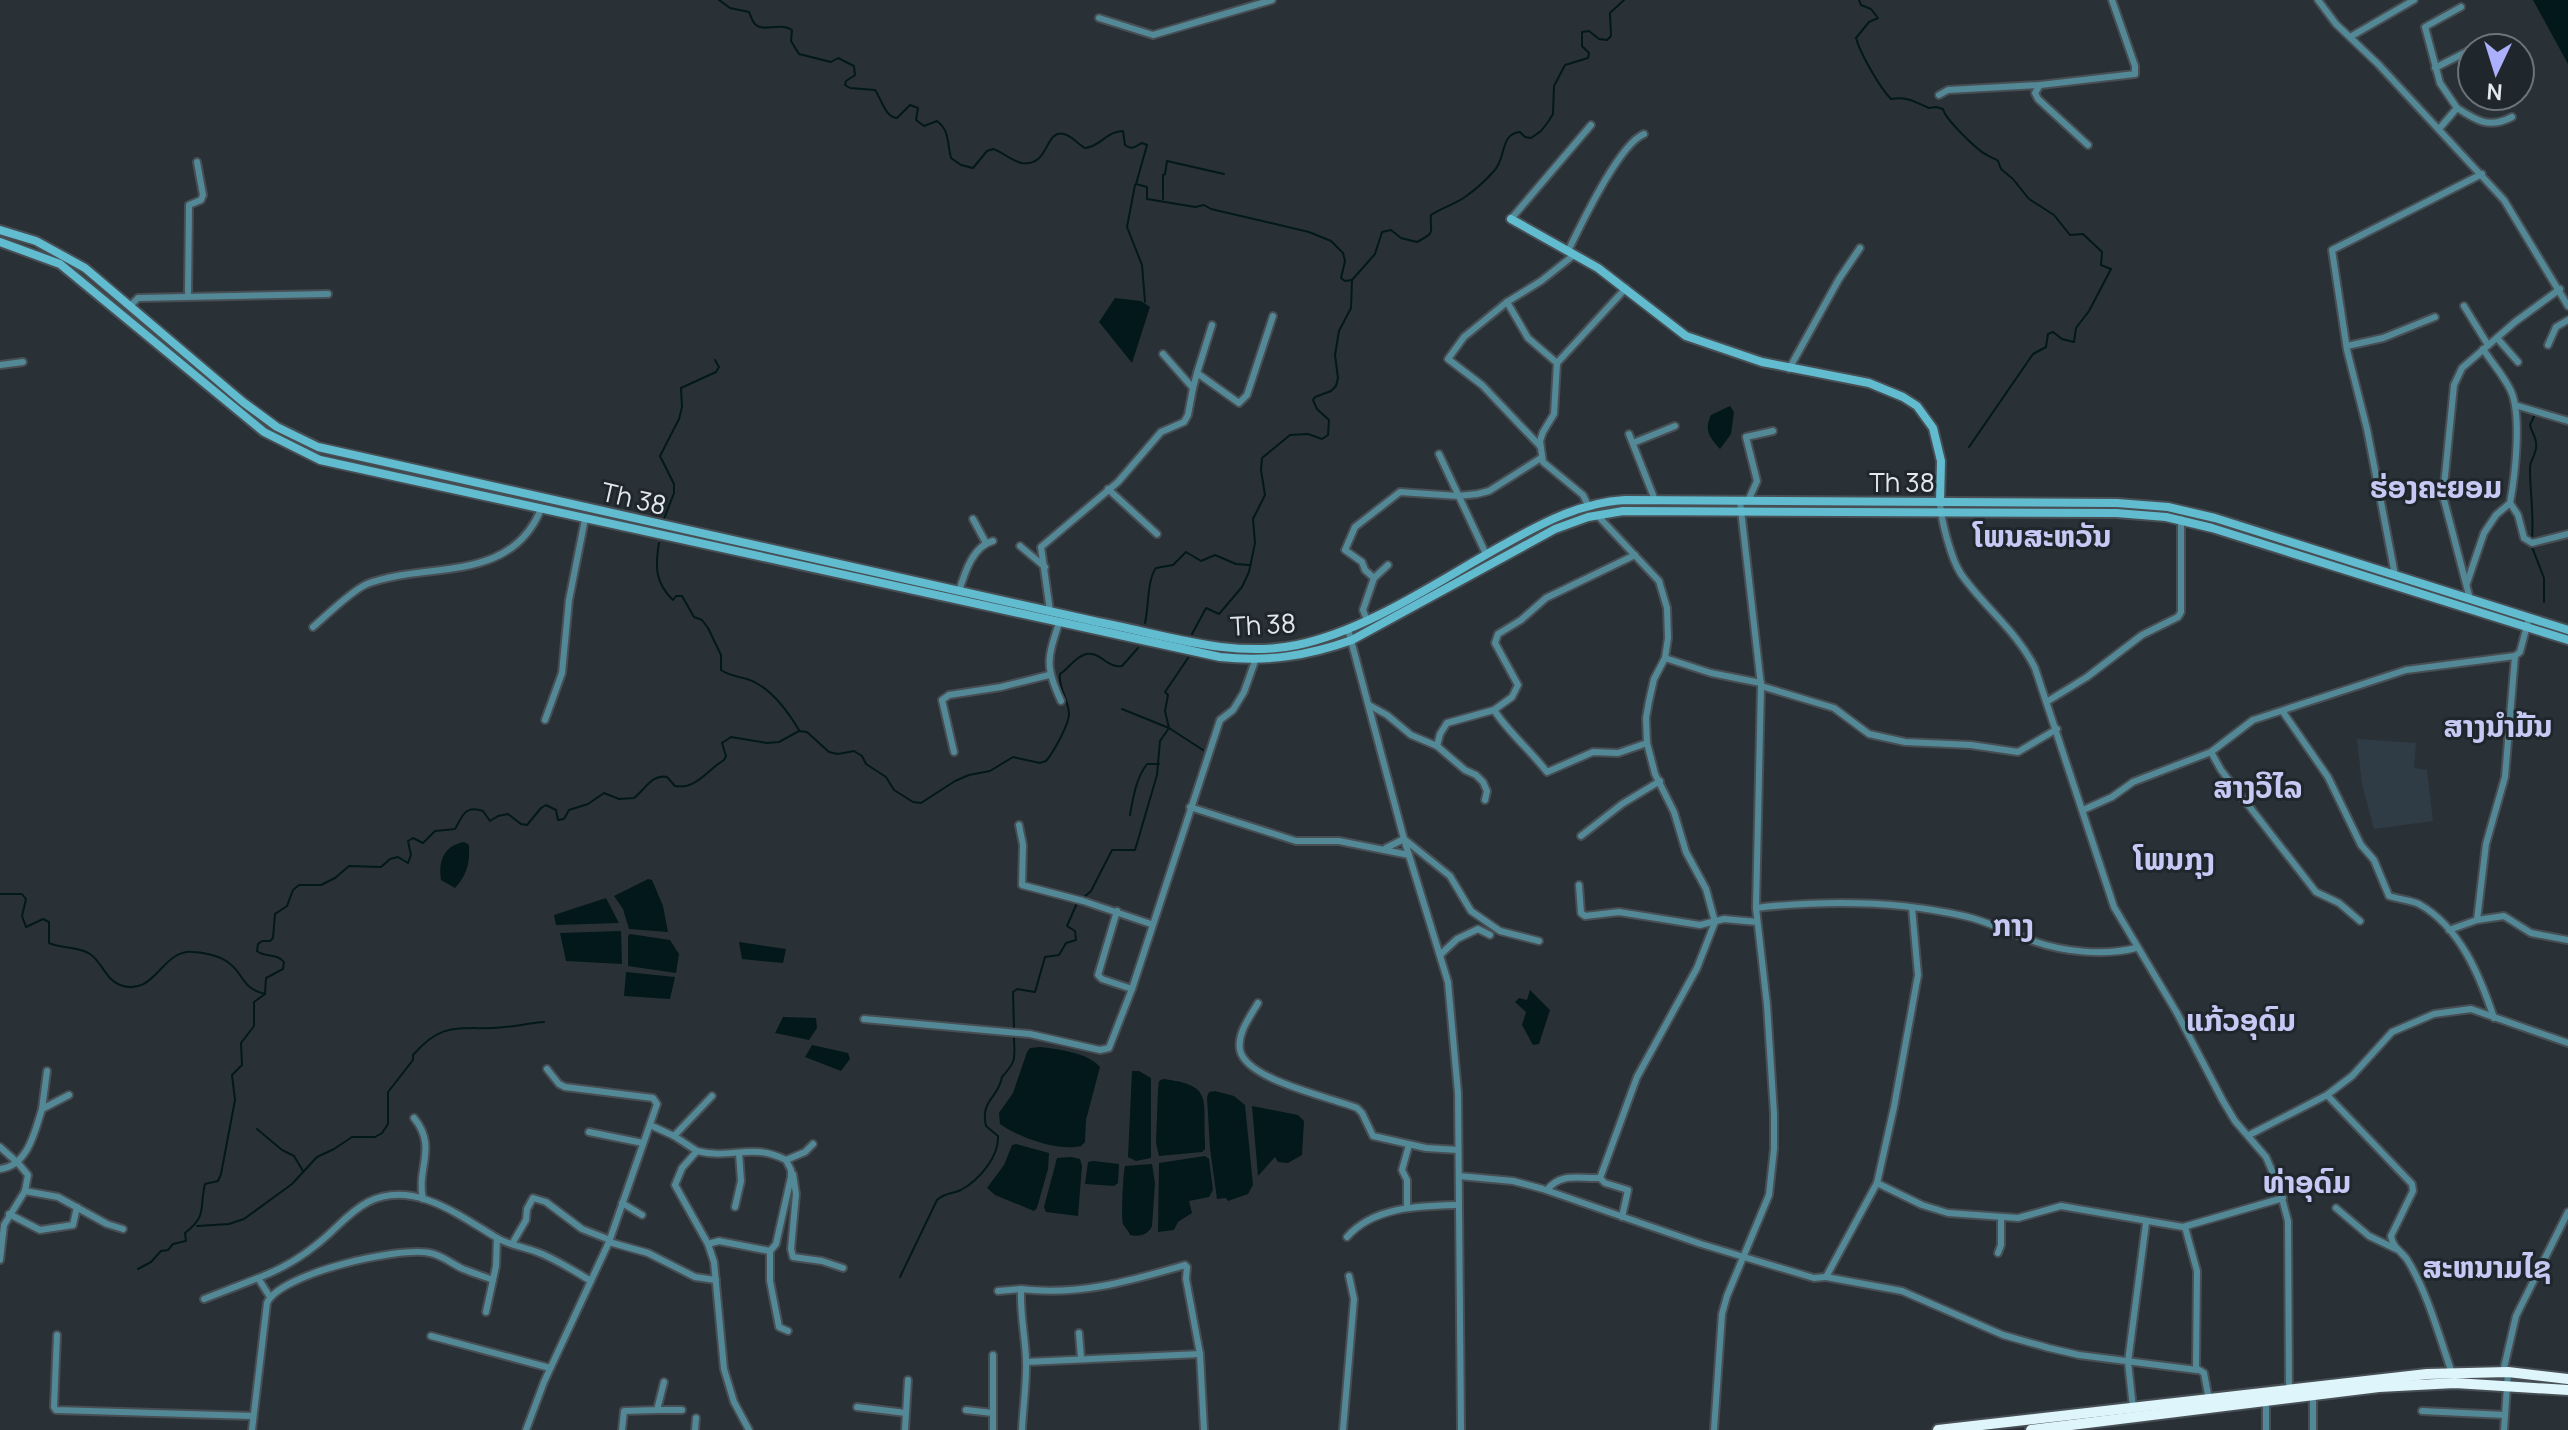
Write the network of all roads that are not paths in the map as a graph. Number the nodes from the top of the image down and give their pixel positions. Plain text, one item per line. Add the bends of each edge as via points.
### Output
1 (1272, 0) edge
2 (2112, 0) edge
3 (2318, 0) edge
4 (2414, 0) edge
5 (2461, 7) dead end
6 (1099, 18) dead end
7 (2350, 37) junction
8 (2456, 57) edge
9 (2435, 68) junction
10 (2040, 85) junction
11 (1939, 95) dead end
12 (2456, 107) edge
13 (2456, 109) edge
14 (2464, 112) edge
15 (2512, 117) dead end
16 (1591, 125) dead end
17 (2439, 129) junction
18 (1644, 134) dead end
19 (2088, 145) dead end
20 (197, 162) dead end
21 (2482, 174) junction
22 (1511, 219) joint
23 (0, 230) edge
24 (0, 242) edge
25 (1860, 248) dead end
26 (1571, 253) junction
27 (1626, 288) junction
28 (2560, 289) junction
29 (328, 294) dead end
30 (188, 296) junction
31 (1507, 302) junction
32 (131, 305) junction
33 (2464, 306) dead end
34 (2568, 306) edge
35 (1273, 316) dead end
36 (2435, 317) dead end
37 (2568, 320) edge
38 (1212, 325) dead end
39 (2497, 338) junction
40 (2548, 345) dead end
41 (2347, 346) junction
42 (2485, 347) junction
43 (1163, 354) dead end
44 (23, 362) dead end
45 (2518, 362) dead end
46 (1557, 363) junction
47 (0, 365) edge
48 (1789, 369) junction
49 (1197, 373) junction
50 (1193, 388) junction
51 (2515, 405) junction
52 (2568, 421) edge
53 (1675, 426) dead end
54 (1773, 431) dead end
55 (1629, 434) dead end
56 (1633, 443) junction
57 (1540, 446) junction
58 (1439, 454) dead end
59 (1541, 458) junction
60 (1108, 489) junction
61 (1458, 496) junction
62 (1655, 500) junction
63 (1744, 501) junction
64 (1940, 502) junction
65 (2510, 503) junction
66 (1588, 505) junction
67 (541, 509) junction
68 (1741, 511) junction
69 (1941, 512) junction
70 (2167, 512) junction
71 (1564, 513) junction
72 (1597, 515) junction
73 (585, 519) junction
74 (973, 519) dead end
75 (2181, 519) junction
76 (1569, 523) junction
77 (1157, 534) dead end
78 (2568, 534) edge
79 (1020, 546) dead end
80 (760, 552) junction
81 (1486, 554) junction
82 (1635, 555) junction
83 (1388, 565) dead end
84 (1045, 567) junction
85 (2395, 575) junction
86 (1374, 578) junction
87 (2467, 583) junction
88 (959, 591) junction
89 (2470, 599) junction
90 (1050, 611) junction
91 (1367, 620) junction
92 (2528, 622) junction
93 (1059, 623) junction
94 (1096, 626) junction
95 (313, 627) dead end
96 (1348, 629) junction
97 (2568, 630) edge
98 (1352, 640) junction
99 (2568, 640) edge
100 (2515, 656) junction
101 (1665, 658) junction
102 (1255, 661) junction
103 (1049, 675) junction
104 (1761, 685) junction
105 (1061, 701) dead end
106 (2048, 701) junction
107 (1369, 705) junction
108 (1494, 710) junction
109 (2283, 712) junction
110 (545, 720) dead end
111 (2057, 729) junction
112 (1647, 743) junction
113 (1437, 746) junction
114 (954, 752) dead end
115 (2211, 752) junction
116 (1660, 781) junction
117 (1485, 800) dead end
118 (1190, 807) junction
119 (2083, 810) junction
120 (1019, 825) dead end
121 (1581, 836) dead end
122 (1404, 839) junction
123 (1386, 848) junction
124 (1409, 855) junction
125 (1579, 885) dead end
126 (1756, 908) junction
127 (1912, 908) junction
128 (1117, 911) junction
129 (2477, 920) junction
130 (2360, 921) dead end
131 (1715, 922) junction
132 (1757, 922) junction
133 (1151, 924) junction
134 (2449, 930) junction
135 (1490, 935) dead end
136 (2568, 940) edge
137 (1539, 941) dead end
138 (2136, 948) junction
139 (1440, 955) junction
140 (1132, 989) junction
141 (1258, 1003) dead end
142 (2494, 1018) junction
143 (864, 1019) dead end
144 (2568, 1043) edge
145 (547, 1069) dead end
146 (47, 1071) dead end
147 (69, 1095) dead end
148 (2327, 1095) junction
149 (712, 1096) dead end
150 (42, 1109) junction
151 (414, 1118) dead end
152 (650, 1125) junction
153 (589, 1132) dead end
154 (2249, 1135) junction
155 (674, 1136) junction
156 (643, 1143) junction
157 (813, 1144) dead end
158 (1409, 1145) junction
159 (0, 1147) edge
160 (1458, 1150) junction
161 (697, 1151) junction
162 (739, 1153) junction
163 (786, 1160) junction
164 (18, 1163) junction
165 (0, 1169) edge
166 (791, 1170) junction
167 (1459, 1176) junction
168 (1600, 1178) junction
169 (1877, 1183) junction
170 (1547, 1190) junction
171 (25, 1191) junction
172 (2283, 1198) junction
173 (423, 1199) junction
174 (622, 1203) junction
175 (1459, 1205) junction
176 (77, 1207) junction
177 (735, 1207) dead end
178 (1407, 1208) junction
179 (2336, 1208) dead end
180 (2568, 1212) edge
181 (9, 1214) junction
182 (642, 1215) dead end
183 (1622, 1217) junction
184 (2001, 1218) junction
185 (2146, 1223) junction
186 (2185, 1227) junction
187 (123, 1229) dead end
188 (2557, 1234) junction
189 (1347, 1237) dead end
190 (2568, 1237) edge
191 (497, 1238) junction
192 (610, 1241) junction
193 (512, 1244) junction
194 (708, 1244) junction
195 (2396, 1249) junction
196 (770, 1251) junction
197 (1998, 1253) dead end
198 (1744, 1258) junction
199 (0, 1260) edge
200 (843, 1268) dead end
201 (1349, 1276) dead end
202 (1826, 1277) junction
203 (258, 1278) junction
204 (493, 1280) junction
205 (716, 1280) junction
206 (591, 1281) junction
207 (1021, 1289) junction
208 (998, 1291) dead end
209 (270, 1297) junction
210 (204, 1299) dead end
211 (486, 1312) dead end
212 (788, 1331) dead end
213 (1079, 1333) dead end
214 (57, 1335) dead end
215 (431, 1336) dead end
216 (1200, 1354) junction
217 (993, 1355) dead end
218 (1081, 1358) junction
219 (1026, 1362) junction
220 (2128, 1362) junction
221 (550, 1368) junction
222 (2197, 1370) junction
223 (2506, 1372) junction
224 (2452, 1373) junction
225 (2568, 1379) edge
226 (908, 1380) dead end
227 (664, 1382) dead end
228 (2508, 1384) junction
229 (2568, 1390) edge
230 (2289, 1393) junction
231 (2313, 1395) junction
232 (2266, 1401) junction
233 (2209, 1403) junction
234 (857, 1407) dead end
235 (2133, 1408) junction
236 (657, 1410) junction
237 (682, 1410) dead end
238 (966, 1410) dead end
239 (2422, 1411) dead end
240 (906, 1413) junction
241 (993, 1413) junction
242 (2505, 1415) junction
243 (253, 1416) junction
244 (696, 1418) dead end
245 (2106, 1426) edge
246 (1958, 1429) edge
247 (252, 1430) edge
248 (526, 1430) edge
249 (622, 1430) edge
250 (695, 1430) edge
251 (749, 1430) edge
252 (905, 1430) edge
253 (993, 1430) edge
254 (1022, 1430) edge
255 (1204, 1430) edge
256 (1343, 1430) edge
257 (1461, 1430) edge
258 (1714, 1430) edge
259 (1938, 1430) edge
260 (2031, 1430) edge
261 (2040, 1430) edge
262 (2266, 1430) edge
263 (2313, 1430) edge
264 (2504, 1430) edge

1 - 6 street via 1153,35
2 - 10 street via 2135,74
3 - 7 street
4 - 7 street
5 - 9 street via 2425,27
7 - 17 street
8 - 9 street
9 - 12 street
10 - 11 street via 1948,90
10 - 19 street via 2038,99
13 - 17 street
14 - 15 street via 2493,125
16 - 22 street
17 - 21 street
18 - 26 street via 1634,138 1607,179
20 - 30 street via 203,195 189,205
21 - 28 street
21 - 41 street via 2332,250
22 - 26 street
23 - 32 street, Th 38 via 62,253
24 - 67 street, Th 38 via 60,264 264,432 294,448 320,460
25 - 48 street
26 - 27 street
26 - 31 street
27 - 46 street
27 - 48 street via 1686,336
28 - 34 street
28 - 39 street
29 - 30 street
30 - 32 street via 138,298
31 - 46 street via 1528,338
31 - 57 street via 1464,337 1448,359 1482,385
32 - 80 street, Th 38 via 266,419 318,447
33 - 42 street
35 - 49 street via 1242,402
36 - 41 street
37 - 40 street via 2556,327
38 - 49 street
39 - 42 street
39 - 45 street
41 - 85 street
42 - 51 street
42 - 87 street via 2462,368 2454,385 2443,482
43 - 50 street
44 - 47 street
46 - 57 street via 1554,414
48 - 64 street via 1869,383 1917,406 1937,442
49 - 50 street
50 - 60 street via 1184,422 1161,432
51 - 52 street
51 - 65 street
53 - 56 street
54 - 63 street via 1746,437 1757,481
55 - 56 street
56 - 62 street
57 - 59 street
58 - 61 street
59 - 61 street via 1489,491
59 - 66 street
60 - 77 street
60 - 84 street via 1041,547
61 - 81 street
61 - 86 street via 1400,492 1355,527 1345,550
62 - 63 street, Th 38
62 - 66 street, Th 38
63 - 64 street, Th 38
63 - 68 street
64 - 69 street
64 - 70 street, Th 38 via 2117,503
65 - 78 street via 2524,538 2532,543
65 - 87 street via 2484,533
66 - 71 street, Th 38
67 - 73 street, Th 38
67 - 95 street via 528,533 487,560 365,585
68 - 69 street, Th 38
68 - 72 street, Th 38
68 - 104 street
69 - 70 street, Th 38
69 - 106 street via 1958,569 2026,650
70 - 75 street, Th 38
70 - 85 street, Th 38 via 2215,518
71 - 76 street
71 - 81 street, Th 38
72 - 76 street, Th 38
72 - 82 street
73 - 80 street, Th 38
73 - 110 street via 562,673
74 - 88 street via 990,542 973,557
75 - 92 street, Th 38
75 - 106 street via 2178,617 2142,635
76 - 98 street, Th 38
79 - 84 street
80 - 88 street, Th 38
80 - 93 street, Th 38
81 - 91 street, Th 38
82 - 101 street via 1659,581 1668,626
82 - 108 street via 1546,598 1498,634 1495,643 1518,685
83 - 86 street
84 - 90 street
85 - 89 street, Th 38
86 - 91 street via 1363,610
87 - 89 street
88 - 90 street, Th 38
89 - 92 street, Th 38
90 - 94 street, Th 38
91 - 96 street, Th 38
92 - 97 street, Th 38
92 - 99 street, Th 38
92 - 100 street
93 - 94 street, Th 38
93 - 103 street
94 - 96 street, Th 38 via 1254,649 1298,645
94 - 102 street, Th 38 via 1192,653
96 - 98 street
98 - 102 street, Th 38 via 1298,656
98 - 107 street
100 - 109 street via 2406,670
100 - 129 street via 2505,777 2486,844
101 - 104 street
101 - 112 street via 1649,701
102 - 118 street via 1244,692 1220,720
103 - 105 street
103 - 114 street via 942,700
104 - 111 street via 1834,708 1869,734 1905,742 2018,752
104 - 126 street
106 - 111 street
107 - 113 street via 1411,735
107 - 122 street
108 - 112 street via 1547,772 1593,752 1618,753
108 - 113 street via 1447,723
109 - 115 street via 2253,720
109 - 134 street via 2328,777 2389,896 2417,903
111 - 119 street
112 - 116 street
113 - 117 street via 1483,782
115 - 119 street via 2133,782
115 - 130 street via 2316,892
116 - 121 street
116 - 131 street
118 - 123 street via 1296,841
118 - 133 street
119 - 138 street via 2107,888
120 - 128 street via 1022,885
122 - 123 street
122 - 124 street
122 - 137 street via 1450,876 1471,911 1500,931
123 - 124 street
124 - 139 street
125 - 131 street via 1585,916 1619,912 1700,925
126 - 127 street via 1841,901
126 - 132 street
127 - 138 street via 1966,916 2058,948
127 - 169 street via 1918,975
128 - 133 street
128 - 140 street via 1098,975
129 - 134 street
129 - 136 street via 2504,916 2531,933
131 - 132 street
131 - 168 street via 1697,968 1637,1077
132 - 198 street via 1774,1149 1771,1188
133 - 140 street
134 - 142 street via 2467,953
135 - 139 street via 1478,929
138 - 154 street via 2235,1121
139 - 160 street via 1453,1033
140 - 143 street via 1113,1043 1105,1050 1014,1033
141 - 158 street via 1240,1037 1248,1063 1270,1077 1357,1108 1373,1136
142 - 144 street
142 - 148 street via 2464,1008 2405,1025
145 - 152 street via 565,1087 653,1098 657,1104
146 - 150 street
147 - 150 street
148 - 154 street
148 - 195 street via 2412,1184 2391,1236
149 - 155 street
150 - 164 street
151 - 173 street via 422,1127 427,1153
152 - 155 street
152 - 156 street
153 - 156 street
154 - 172 street via 2266,1157
155 - 161 street
156 - 174 street
157 - 163 street
158 - 160 street
158 - 178 street via 1402,1170
159 - 164 street
160 - 167 street
161 - 162 street
161 - 194 street via 675,1185
162 - 163 street via 759,1150
162 - 177 street via 741,1181
163 - 166 street
164 - 165 street
164 - 171 street via 28,1175
166 - 196 street via 776,1244
166 - 200 street via 797,1184 793,1257
167 - 170 street
167 - 175 street
168 - 170 street via 1567,1177
168 - 183 street via 1628,1190
169 - 184 street via 1936,1210
169 - 202 street
170 - 183 street
171 - 176 street
171 - 181 street
172 - 186 street
172 - 230 street via 2288,1230
173 - 191 street via 470,1219
173 - 203 street via 397,1195 372,1200 318,1244
174 - 182 street
174 - 192 street
175 - 178 street
175 - 257 street
176 - 181 street via 73,1225 40,1230
176 - 187 street
178 - 189 street via 1368,1221
179 - 195 street via 2369,1236
180 - 188 street
181 - 199 street
183 - 198 street
184 - 185 street via 2061,1206
184 - 197 street
185 - 186 street
185 - 220 street
186 - 222 street via 2197,1271
188 - 190 street
188 - 223 street via 2516,1316
191 - 193 street
191 - 204 street
192 - 193 street via 533,1198
192 - 205 street via 695,1277
192 - 206 street
193 - 206 street via 541,1253
194 - 196 street via 719,1241
194 - 205 street
195 - 224 street via 2417,1278
196 - 212 street via 775,1317
198 - 202 street
198 - 258 street via 1722,1314
201 - 256 street via 1354,1299
202 - 220 street via 1902,1291 2030,1343
203 - 209 street
203 - 210 street
204 - 209 street via 427,1252 394,1253 296,1281
204 - 211 street
205 - 251 street via 727,1384
206 - 221 street
207 - 208 street
207 - 216 street via 1094,1289 1186,1265
207 - 219 street
209 - 243 street
213 - 218 street
214 - 243 street via 56,1410
215 - 221 street
216 - 218 street
216 - 255 street
217 - 241 street
218 - 219 street
219 - 254 street
220 - 222 street
220 - 235 street
221 - 248 street
222 - 233 street via 2204,1373
223 - 224 highway
223 - 225 highway
223 - 228 street
224 - 230 highway
226 - 240 street
227 - 236 street
228 - 229 highway
228 - 231 highway
228 - 242 street
230 - 231 highway
230 - 232 highway
230 - 233 highway
231 - 263 street
232 - 233 highway
232 - 262 street
233 - 235 highway
233 - 245 highway
234 - 240 street
235 - 246 highway
236 - 237 street
236 - 249 street via 624,1411
238 - 241 street
239 - 242 street
240 - 252 street
241 - 253 street
242 - 264 street
243 - 247 street
244 - 250 street
245 - 261 highway
246 - 259 highway
260 - 261 highway

